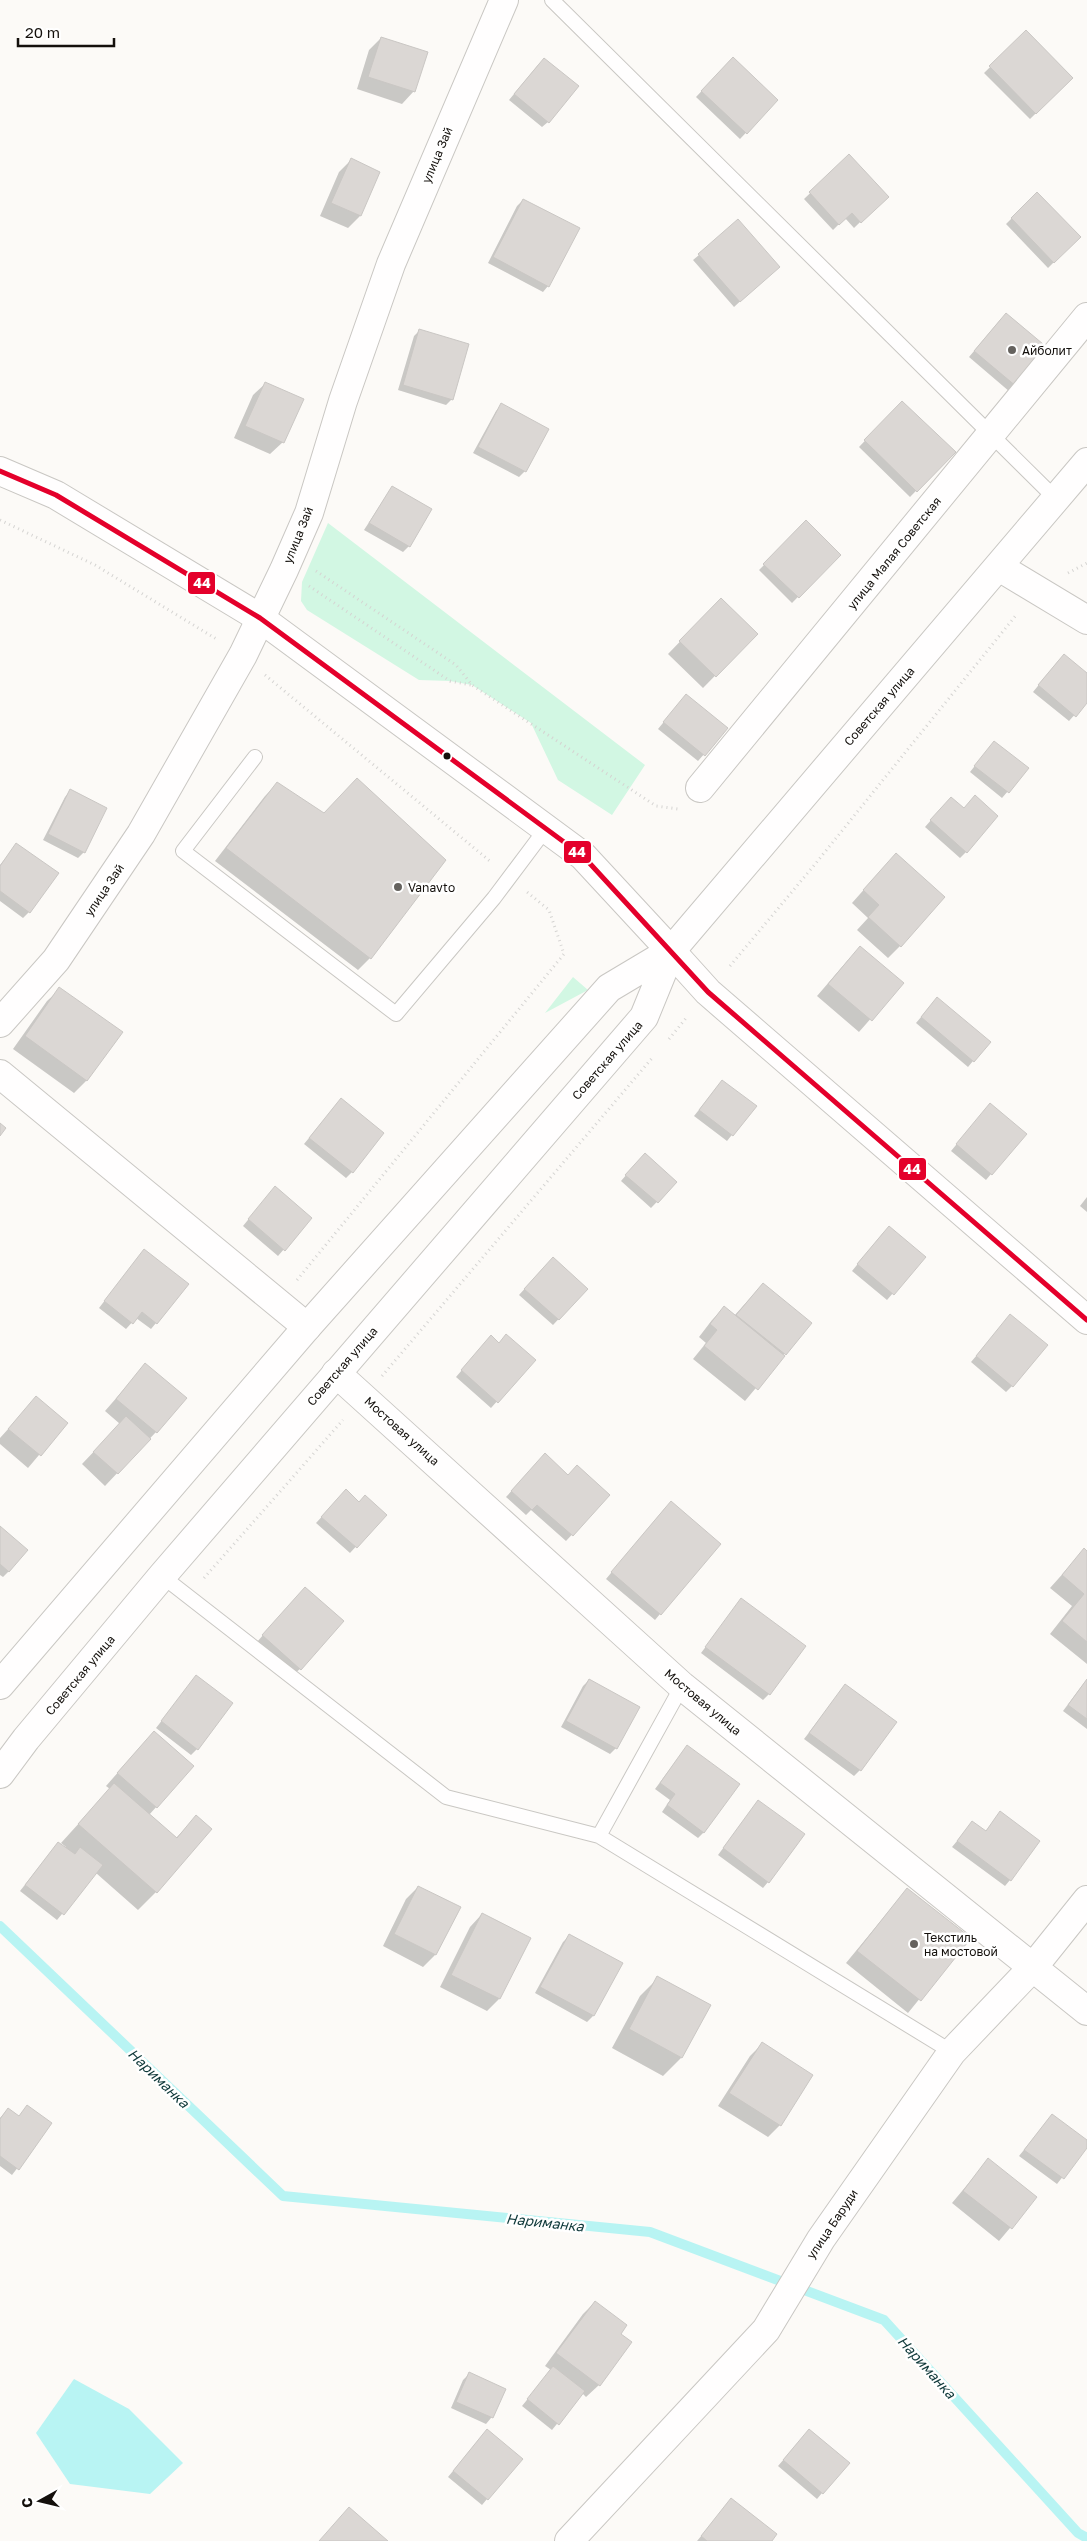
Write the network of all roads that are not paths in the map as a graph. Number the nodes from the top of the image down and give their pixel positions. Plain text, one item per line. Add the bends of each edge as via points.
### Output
1 (504, 0) edge
2 (552, 0) edge
3 (1087, 317) edge
4 (992, 433) junction
5 (1087, 462) edge
6 (0, 471) edge
7 (1056, 499) junction
8 (999, 567) junction
9 (260, 618) junction
10 (1087, 620) edge
11 (255, 757) dead end
12 (700, 788) dead end
13 (545, 830) junction
14 (671, 951) junction
15 (0, 1023) edge
16 (0, 1074) edge
17 (1087, 1320) edge
18 (307, 1327) junction
19 (336, 1373) junction
20 (162, 1576) junction
21 (0, 1684) edge
22 (682, 1686) junction
23 (0, 1774) edge
24 (599, 1836) junction
25 (1087, 1900) edge
26 (1034, 1966) junction
27 (1087, 2011) edge
28 (952, 2052) junction
29 (569, 2541) edge

1 - 9 street, улица Зай via 391,264 309,512
2 - 4 lane
3 - 4 street, улица Малая Советская
4 - 7 lane
4 - 12 street, улица Малая Советская
5 - 7 street, Советская улица
6 - 9 street via 56,495
7 - 8 street, Советская улица
8 - 10 street
8 - 14 street, Советская улица
9 - 13 street
9 - 15 street, улица Зай via 243,655 142,834 56,960
11 - 13 lane via 183,851 396,1014 494,898
13 - 14 street via 583,856
14 - 17 street via 708,992
14 - 18 street, Советская улица via 610,988
14 - 19 street, Советская улица via 644,1017
16 - 18 street
18 - 21 street, Советская улица
19 - 20 street, Советская улица
19 - 22 street, Мостовая улица
20 - 23 street, Советская улица
20 - 24 lane via 446,1798
22 - 24 lane
22 - 26 street, Мостовая улица
24 - 28 lane
25 - 26 street, улица Баруди
26 - 27 street, Мостовая улица
26 - 28 street, улица Баруди
28 - 29 street, улица Баруди via 821,2239 766,2330

